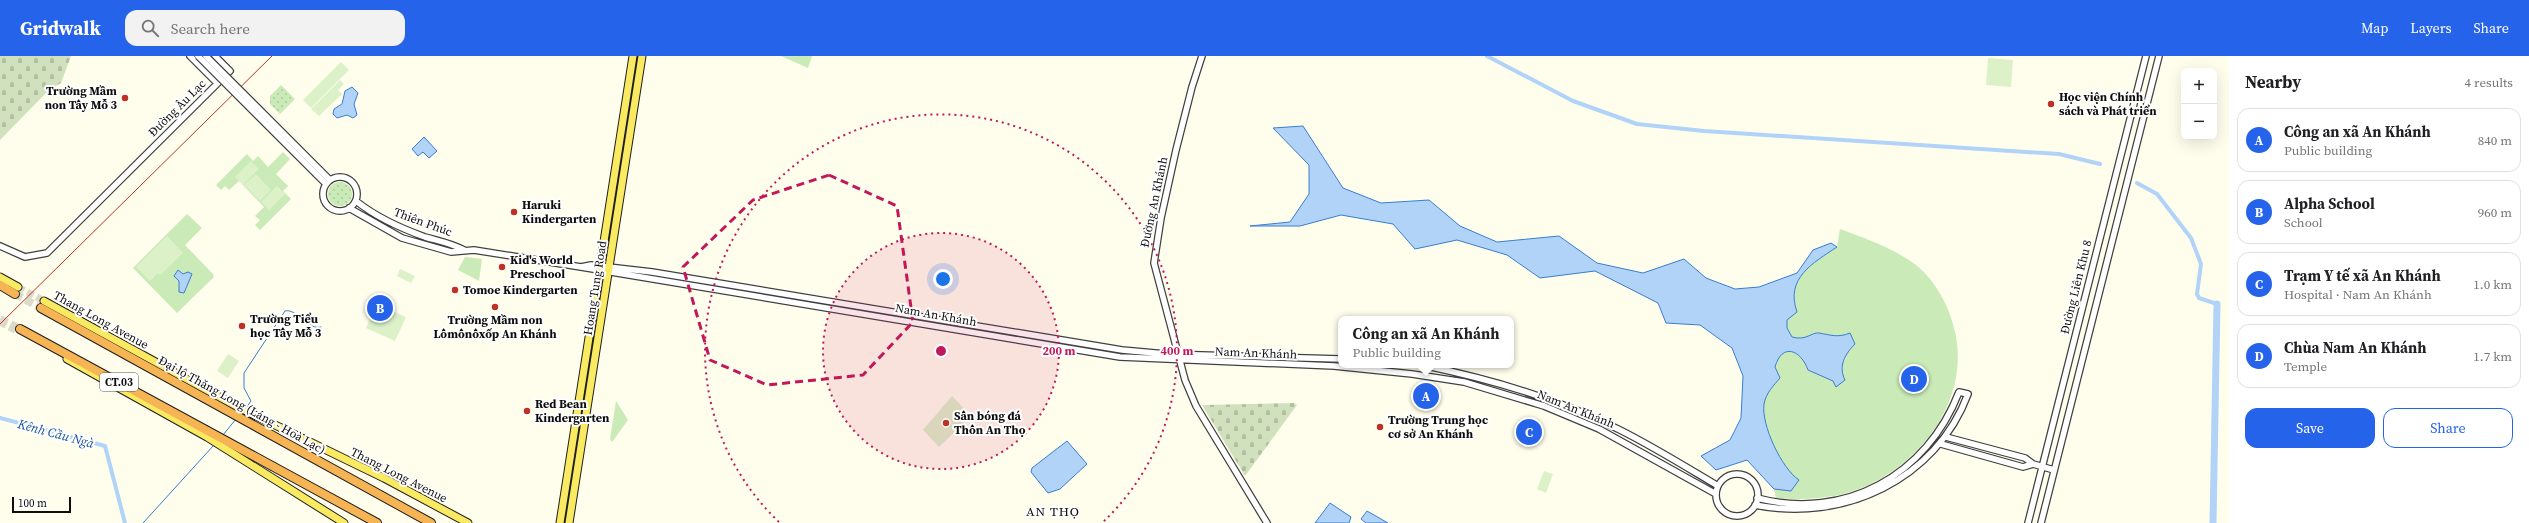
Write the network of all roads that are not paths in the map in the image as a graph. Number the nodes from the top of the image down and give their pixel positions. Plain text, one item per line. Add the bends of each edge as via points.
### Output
1 (190, 56) edge
2 (198, 56) edge
3 (206, 56) edge
4 (215, 56) edge
5 (633, 56) edge
6 (642, 56) edge
7 (1202, 56) edge
8 (2146, 56) edge
9 (2159, 56) edge
10 (217, 83) junction
11 (318, 172) junction
12 (328, 182) junction
13 (356, 201) junction
14 (349, 208) junction
15 (0, 246) edge
16 (464, 250) junction
17 (605, 269) junction
18 (670, 275) junction
19 (0, 277) edge
20 (668, 282) junction
21 (0, 285) edge
22 (17, 290) joint
23 (43, 305) joint
24 (995, 329) junction
25 (19, 331) joint
26 (992, 336) junction
27 (1179, 354) junction
28 (1338, 359) edge
29 (1180, 361) junction
30 (1338, 366) edge
31 (1354, 368) edge
32 (1436, 368) edge
33 (1545, 398) junction
34 (1542, 406) junction
35 (1946, 437) junction
36 (226, 444) junction
37 (1941, 444) junction
38 (2033, 464) junction
39 (2042, 466) junction
40 (2054, 470) junction
41 (1718, 486) junction
42 (1716, 494) junction
43 (1757, 498) junction
44 (1755, 505) junction
45 (344, 523) edge
46 (377, 523) edge
47 (431, 523) edge
48 (468, 523) edge
49 (560, 523) edge
50 (569, 523) edge
51 (1267, 523) edge
52 (2028, 523) edge
53 (2041, 523) edge

1 - 10 street
2 - 11 street, bridge
3 - 11 street, bridge
4 - 10 street, Đường Âu Lạc via 230,71
5 - 17 main road, Hoang Tung Road
6 - 17 main road, Hoang Tung Road
7 - 27 street, Đường An Khánh via 1189,98 1154,256 1156,273
8 - 39 street, Đường Liên Khu 8
9 - 40 street, Đường Liên Khu 8
10 - 15 street, Đường Âu Lạc via 48,253 25,257
11 - 12 street
12 - 13 street via 340,177 350,180 356,188
12 - 14 street via 323,193 328,206 336,210
13 - 14 street
13 - 16 street, Thiên Phúc via 376,215 404,229 451,243
14 - 16 street, Thiên Phúc via 402,238 451,252
16 - 17 street, Thiên Phúc
17 - 18 street, Nam An Khánh
17 - 20 street, Nam An Khánh
17 - 49 main road, Hoang Tung Road
17 - 50 main road, Hoang Tung Road
18 - 20 street
18 - 24 street, Nam An Khánh
19 - 22 main road
20 - 26 street, Nam An Khánh
21 - 22 highway
23 - 47 highway, Đại lộ Thăng Long (Láng - Hoà Lạc) / CT.03 via 236,416
23 - 48 main road, Thang Long Avenue via 237,407 384,478
24 - 26 street
24 - 27 street, Nam An Khánh via 1122,350
25 - 36 main road via 207,437
25 - 36 highway, CT.03 via 218,435
26 - 29 street, Nam An Khánh via 1120,357
27 - 28 street, Nam An Khánh
27 - 29 street, Đường An Khánh
29 - 30 street, Nam An Khánh
29 - 51 street, Đường An Khánh via 1196,406
31 - 34 street, Nam An Khánh via 1464,382
32 - 33 street, Nam An Khánh
33 - 34 street
33 - 41 street, Nam An Khánh via 1620,430
34 - 42 street, Nam An Khánh via 1626,442
35 - 37 street
35 - 38 street via 2025,458
35 - 43 street via 1968,394 1959,392 1952,412 1940,432 1906,469 1869,489 1818,504 1772,502
36 - 45 main road
36 - 46 highway, CT.03
37 - 38 street via 2023,467
37 - 44 street via 1904,480 1854,503 1828,510 1802,512 1774,510
38 - 39 street
39 - 40 street
39 - 52 street, Đường Liên Khu 8
40 - 53 street, Đường Liên Khu 8
41 - 42 street
41 - 43 street via 1727,477 1740,474 1751,480
42 - 44 street via 1720,506 1730,514 1745,514
43 - 44 street

